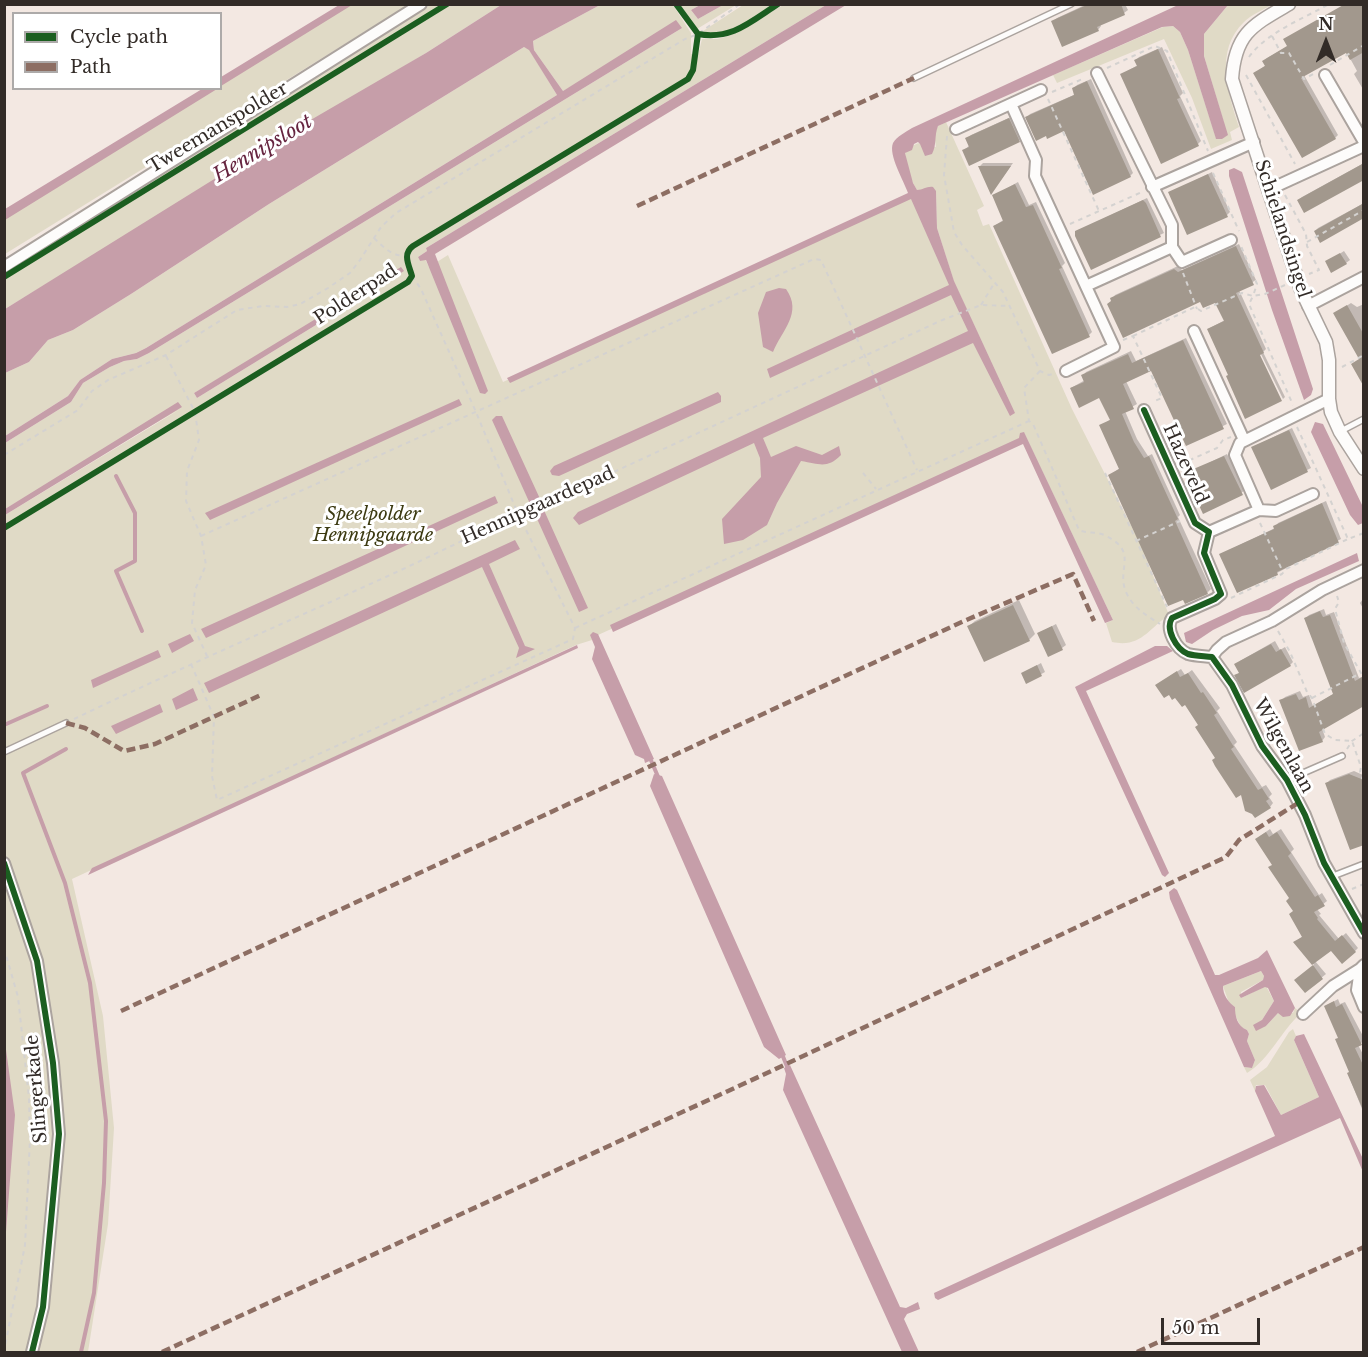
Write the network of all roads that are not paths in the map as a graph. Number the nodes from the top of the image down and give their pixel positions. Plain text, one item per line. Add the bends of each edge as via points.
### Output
1 (421, 4) edge
2 (1071, 4) edge
3 (1289, 4) edge
4 (1097, 73) road end
5 (1325, 75) dead end
6 (914, 78) dead end
7 (1044, 91) road end
8 (1011, 104) junction
9 (956, 129) road end
10 (1254, 142) junction
11 (1364, 144) edge
12 (1152, 187) junction
13 (1268, 190) junction
14 (1235, 241) road end
15 (1172, 246) junction
16 (4, 267) edge
17 (1364, 277) edge
18 (1086, 286) junction
19 (1308, 306) junction
20 (1194, 331) dead end
21 (1066, 371) road end
22 (1329, 399) junction
23 (1144, 410) road end
24 (1364, 419) edge
25 (1340, 432) junction
26 (1242, 436) junction
27 (1364, 469) edge
28 (1313, 494) dead end
29 (1257, 511) junction
30 (1209, 532) junction
31 (1364, 570) edge
32 (1212, 657) junction
33 (66, 723) road end
34 (4, 752) edge
35 (1342, 756) road end
36 (1287, 780) junction
37 (4, 863) edge
38 (1364, 864) edge
39 (1331, 877) junction
40 (1364, 933) edge
41 (1361, 967) edge
42 (1364, 1007) edge
43 (1303, 1014) dead end
44 (32, 1353) edge

1 - 16 street, Tweemanspolder
2 - 6 lane
3 - 10 street, Schielandsingel via 1257,23 1242,40 1234,58 1232,78
4 - 12 street
5 - 11 street
7 - 8 street
8 - 9 street
8 - 18 street via 1036,160 1035,176
10 - 12 street
10 - 13 street, Schielandsingel
11 - 13 street
12 - 15 street via 1172,225
13 - 19 street, Schielandsingel
14 - 15 street via 1182,262
15 - 18 street
17 - 19 street
18 - 21 street via 1114,347
19 - 22 street, Schielandsingel via 1326,342
20 - 26 street
22 - 25 street, Schielandsingel
22 - 26 street
23 - 30 street, Hazeveld via 1195,523
24 - 25 lane
25 - 27 street, Schielandsingel
26 - 29 street via 1235,455
28 - 29 street via 1276,511
29 - 30 street
30 - 32 street via 1204,553 1221,594 1169,623 1175,642 1185,652
31 - 32 street via 1226,642
32 - 36 street, Wilgenlaan via 1232,685 1262,746
33 - 34 lane
35 - 36 lane
36 - 39 street, Wilgenlaan
37 - 44 street, Slingerkade via 37,961 59,1134 43,1307
38 - 39 lane
39 - 40 street, Wilgenlaan
41 - 42 street via 1357,990
41 - 43 street via 1332,986

